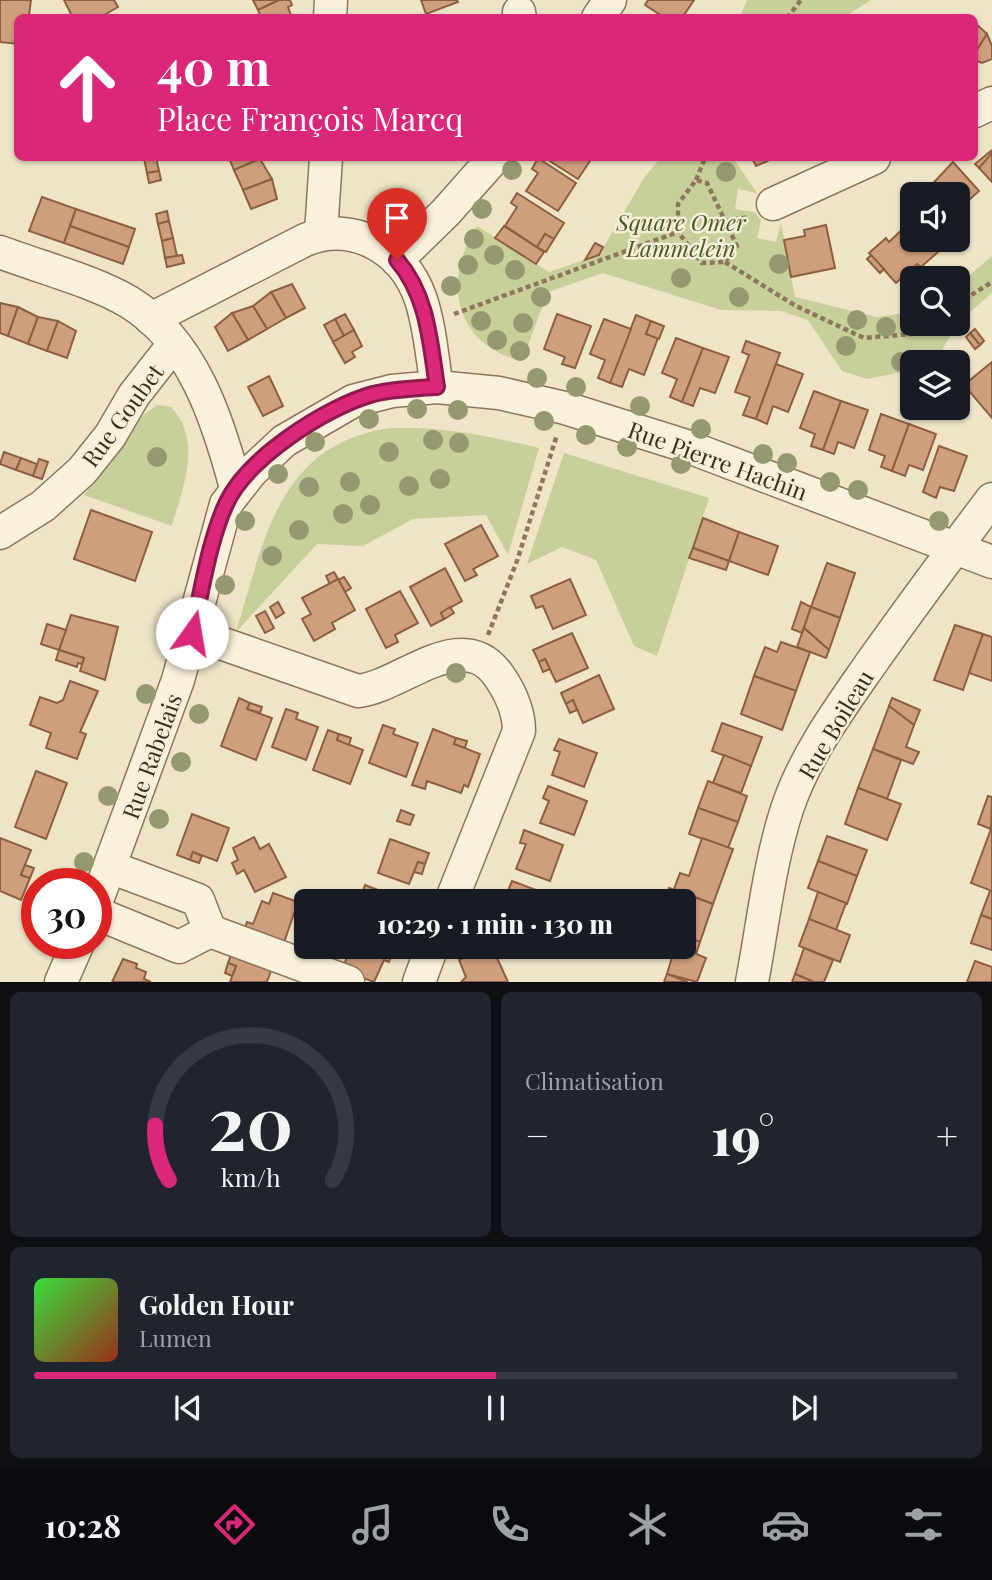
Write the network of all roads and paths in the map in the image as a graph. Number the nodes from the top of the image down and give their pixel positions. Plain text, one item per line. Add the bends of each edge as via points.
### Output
1 (801, 0) edge
2 (790, 14) edge
3 (326, 161) edge
4 (491, 161) edge
5 (704, 161) edge
6 (867, 161) edge
7 (696, 180) junction
8 (773, 204) dead end
9 (678, 232) junction
10 (321, 233) junction
11 (0, 252) edge
12 (397, 260) junction
13 (725, 262) junction
14 (992, 282) edge
15 (970, 296) edge
16 (151, 319) junction
17 (427, 325) junction
18 (900, 335) edge
19 (174, 344) junction
20 (437, 387) junction
21 (565, 408) junction
22 (236, 488) junction
23 (992, 499) edge
24 (0, 533) edge
25 (956, 547) junction
26 (992, 562) edge
27 (192, 633) junction
28 (479, 659) junction
29 (110, 867) joint
30 (456, 889) edge
31 (112, 920) edge
32 (210, 932) junction
33 (71, 959) edge
34 (428, 959) edge
35 (61, 982) edge
36 (348, 982) edge
37 (419, 982) edge
38 (752, 982) edge

1 - 2 path
3 - 10 street
4 - 12 street
5 - 7 path
6 - 8 street
7 - 9 path via 678,204
7 - 13 path via 707,183 737,246
9 - 13 path via 702,263
9 - 17 path
10 - 12 street via 366,238
10 - 16 street
11 - 16 street via 127,301
12 - 17 street via 416,287
13 - 18 path via 796,306 864,338
14 - 15 path
16 - 19 street
17 - 20 street
19 - 22 street via 207,398
19 - 24 street, Rue Goubet via 82,471 43,506
20 - 21 street, Rue Pierre Hachin via 499,393
20 - 22 street, Rue Pierre Hachin via 373,394 332,411 284,441
21 - 25 street, Rue Pierre Hachin via 685,446
21 - 28 path via 517,561
22 - 27 street, Rue Rabelais via 226,504 208,563
23 - 25 street, Rue Boileau
25 - 26 street, Rue Pierre Hachin
25 - 38 street, Rue Boileau via 832,719 801,778 775,850
27 - 28 street via 358,691 445,656 458,653
27 - 29 street, Rue Rabelais
28 - 30 street via 501,678 516,708 519,731
29 - 32 street via 198,900
31 - 32 street via 179,947
32 - 36 street
33 - 35 street
34 - 37 street

